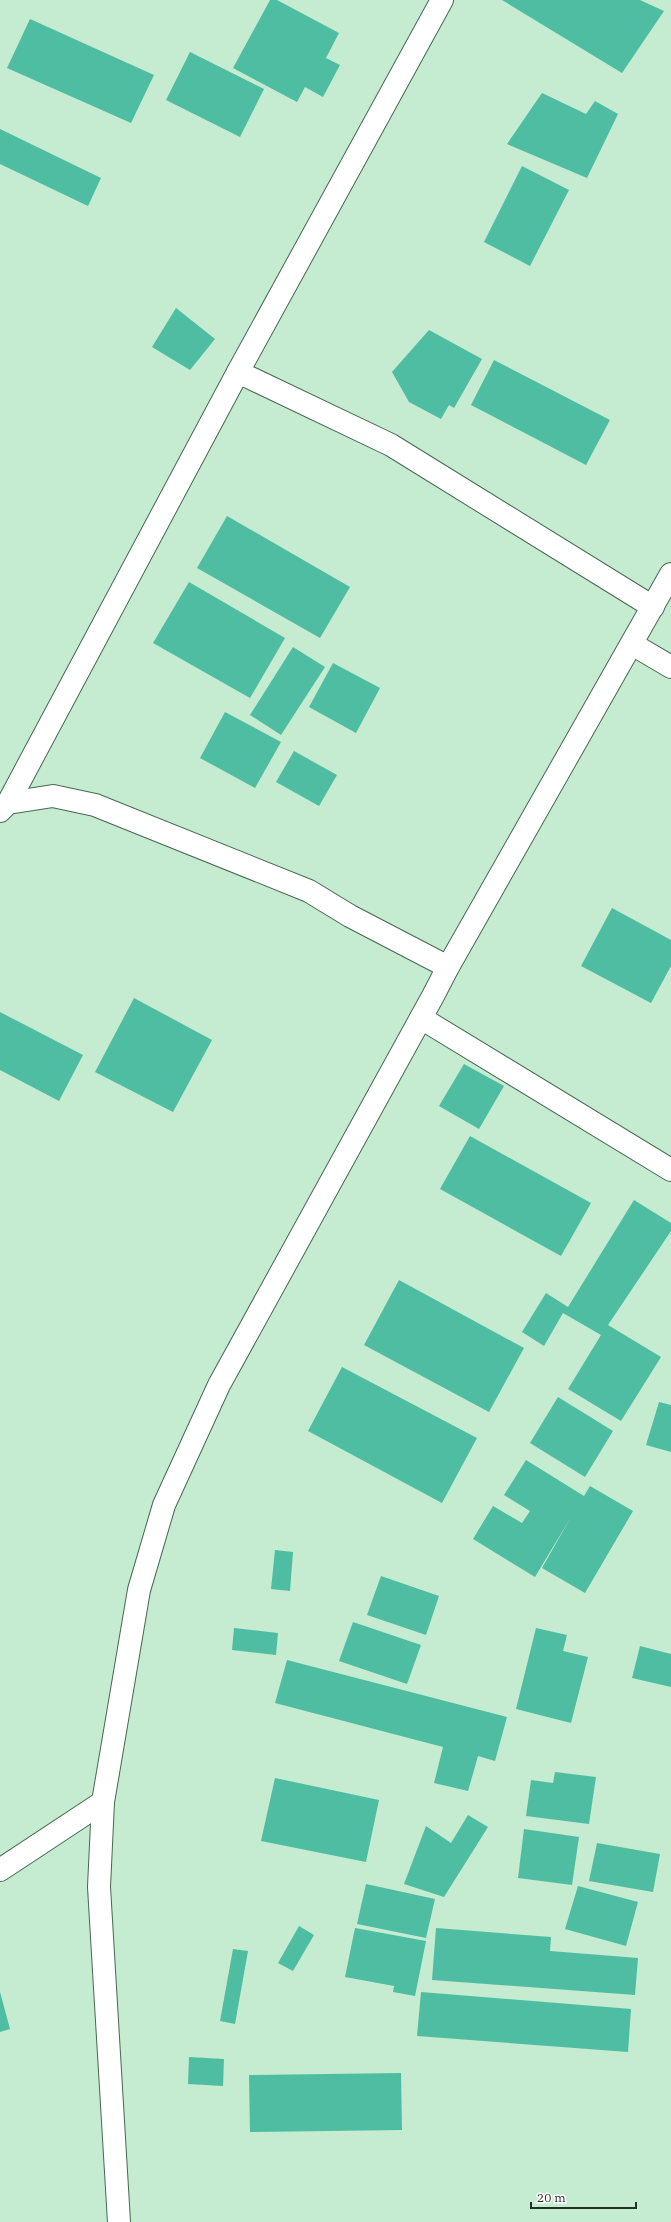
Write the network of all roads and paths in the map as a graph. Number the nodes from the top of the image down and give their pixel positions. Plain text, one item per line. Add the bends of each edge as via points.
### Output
1 (442, 0) edge
2 (238, 372) junction
3 (671, 574) edge
4 (653, 607) junction
5 (632, 644) junction
6 (671, 668) edge
7 (4, 807) edge
8 (448, 967) junction
9 (421, 1018) junction
10 (671, 1170) edge
11 (103, 1802) junction
12 (0, 1870) edge
13 (119, 2222) edge

1 - 2 street
2 - 4 street via 392,445
2 - 7 street
3 - 4 street
4 - 5 street
5 - 6 street
5 - 8 street
7 - 8 street via 53,796 95,806 309,891 350,916
8 - 9 street
9 - 10 street
9 - 11 street via 219,1385 164,1505 139,1590
11 - 12 street
11 - 13 street via 99,1887

